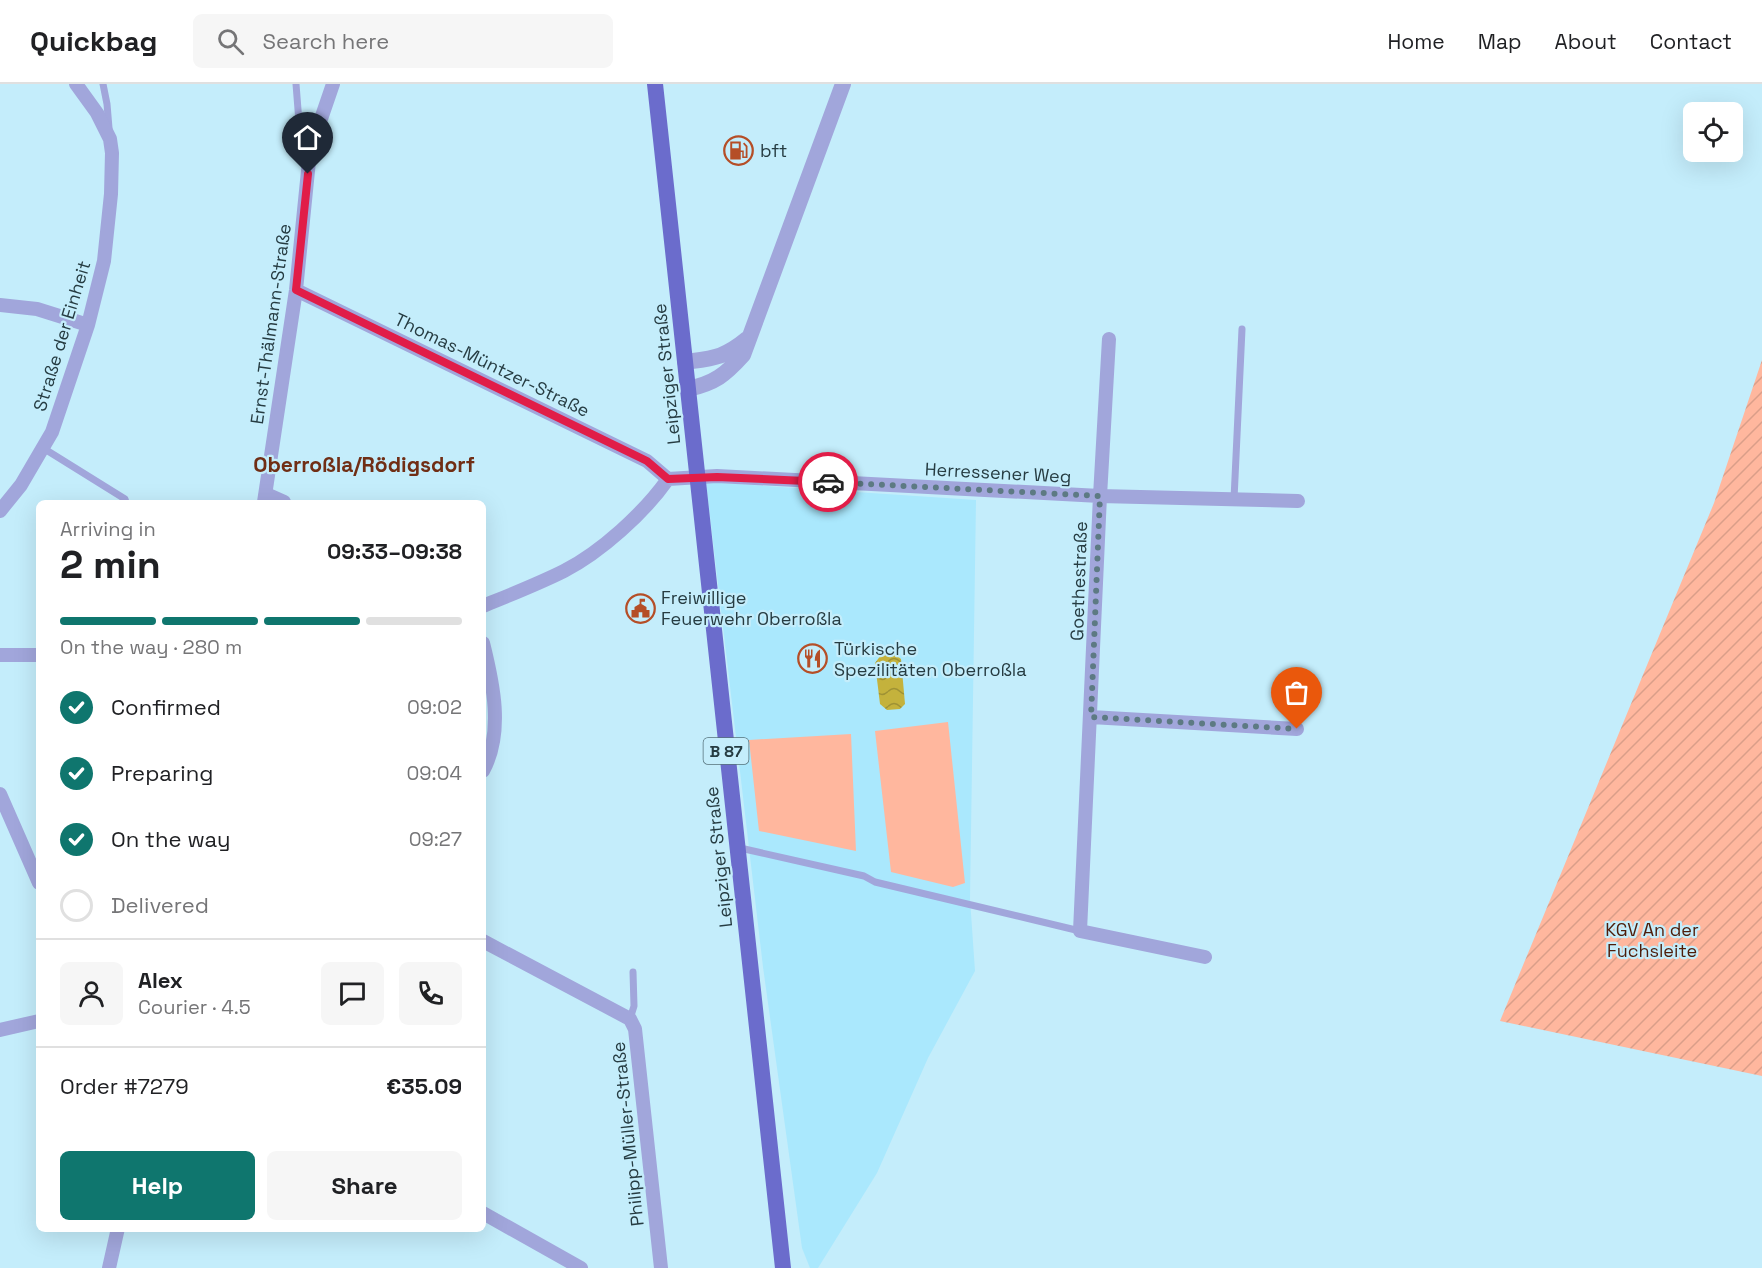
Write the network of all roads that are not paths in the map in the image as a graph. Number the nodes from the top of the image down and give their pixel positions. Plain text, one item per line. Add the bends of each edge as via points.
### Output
1 (76, 84) edge
2 (102, 84) edge
3 (296, 84) edge
4 (333, 84) edge
5 (655, 84) edge
6 (843, 84) edge
7 (110, 140) junction
8 (310, 151) junction
9 (296, 290) junction
10 (0, 305) edge
11 (88, 325) junction
12 (1242, 329) dead end
13 (750, 336) junction
14 (1109, 339) dead end
15 (685, 362) junction
16 (688, 389) junction
17 (43, 448) junction
18 (697, 477) junction
19 (668, 479) junction
20 (1100, 496) junction
21 (265, 498) edge
22 (1234, 499) junction
23 (125, 500) edge
24 (1298, 501) dead end
25 (0, 511) edge
26 (486, 605) edge
27 (0, 655) edge
28 (36, 655) edge
29 (486, 655) edge
30 (1091, 717) junction
31 (1297, 729) dead end
32 (486, 766) edge
33 (0, 794) edge
34 (737, 848) junction
35 (36, 877) edge
36 (1080, 931) junction
37 (486, 943) edge
38 (1205, 957) dead end
39 (633, 972) dead end
40 (630, 1019) junction
41 (36, 1022) edge
42 (0, 1030) edge
43 (486, 1215) edge
44 (117, 1232) edge
45 (109, 1268) edge
46 (581, 1268) edge
47 (661, 1268) edge
48 (783, 1268) edge

1 - 7 street
2 - 7 lane, Straße der Einheit
3 - 8 lane, Ernst-Thälmann-Straße via 300,135
4 - 8 street, Ernst-Thälmann-Straße
5 - 15 main road, Leipziger Straße / B 87
6 - 13 street
7 - 11 street, Straße der Einheit via 107,238
8 - 9 street, Ernst-Thälmann-Straße
9 - 19 street, Thomas-Müntzer-Straße via 647,461
9 - 21 street, Ernst-Thälmann-Straße
10 - 11 street via 37,309
11 - 17 street, Straße der Einheit
12 - 22 lane
13 - 15 street via 733,351
13 - 16 street via 743,355 728,372 706,385
14 - 20 street, Goethestraße
15 - 16 main road, Leipziger Straße / B 87
16 - 18 main road, Leipziger Straße / B 87
17 - 23 lane
17 - 25 street, Straße der Einheit
18 - 19 street, Herressener Weg
18 - 20 street, Herressener Weg
18 - 34 main road, Leipziger Straße / B 87
19 - 26 street via 610,541 566,570
20 - 22 street, Herressener Weg
20 - 30 street, Goethestraße
22 - 24 street, Herressener Weg
27 - 28 street
29 - 32 street via 495,717 491,757
30 - 31 street
30 - 36 street, Goethestraße
33 - 35 street
34 - 36 lane
34 - 48 main road, Leipziger Straße / B 87
36 - 38 street
37 - 40 street, Philipp-Müller-Straße
39 - 40 lane via 634,1006
40 - 47 street, Philipp-Müller-Straße
41 - 42 street
43 - 46 street
44 - 45 street

